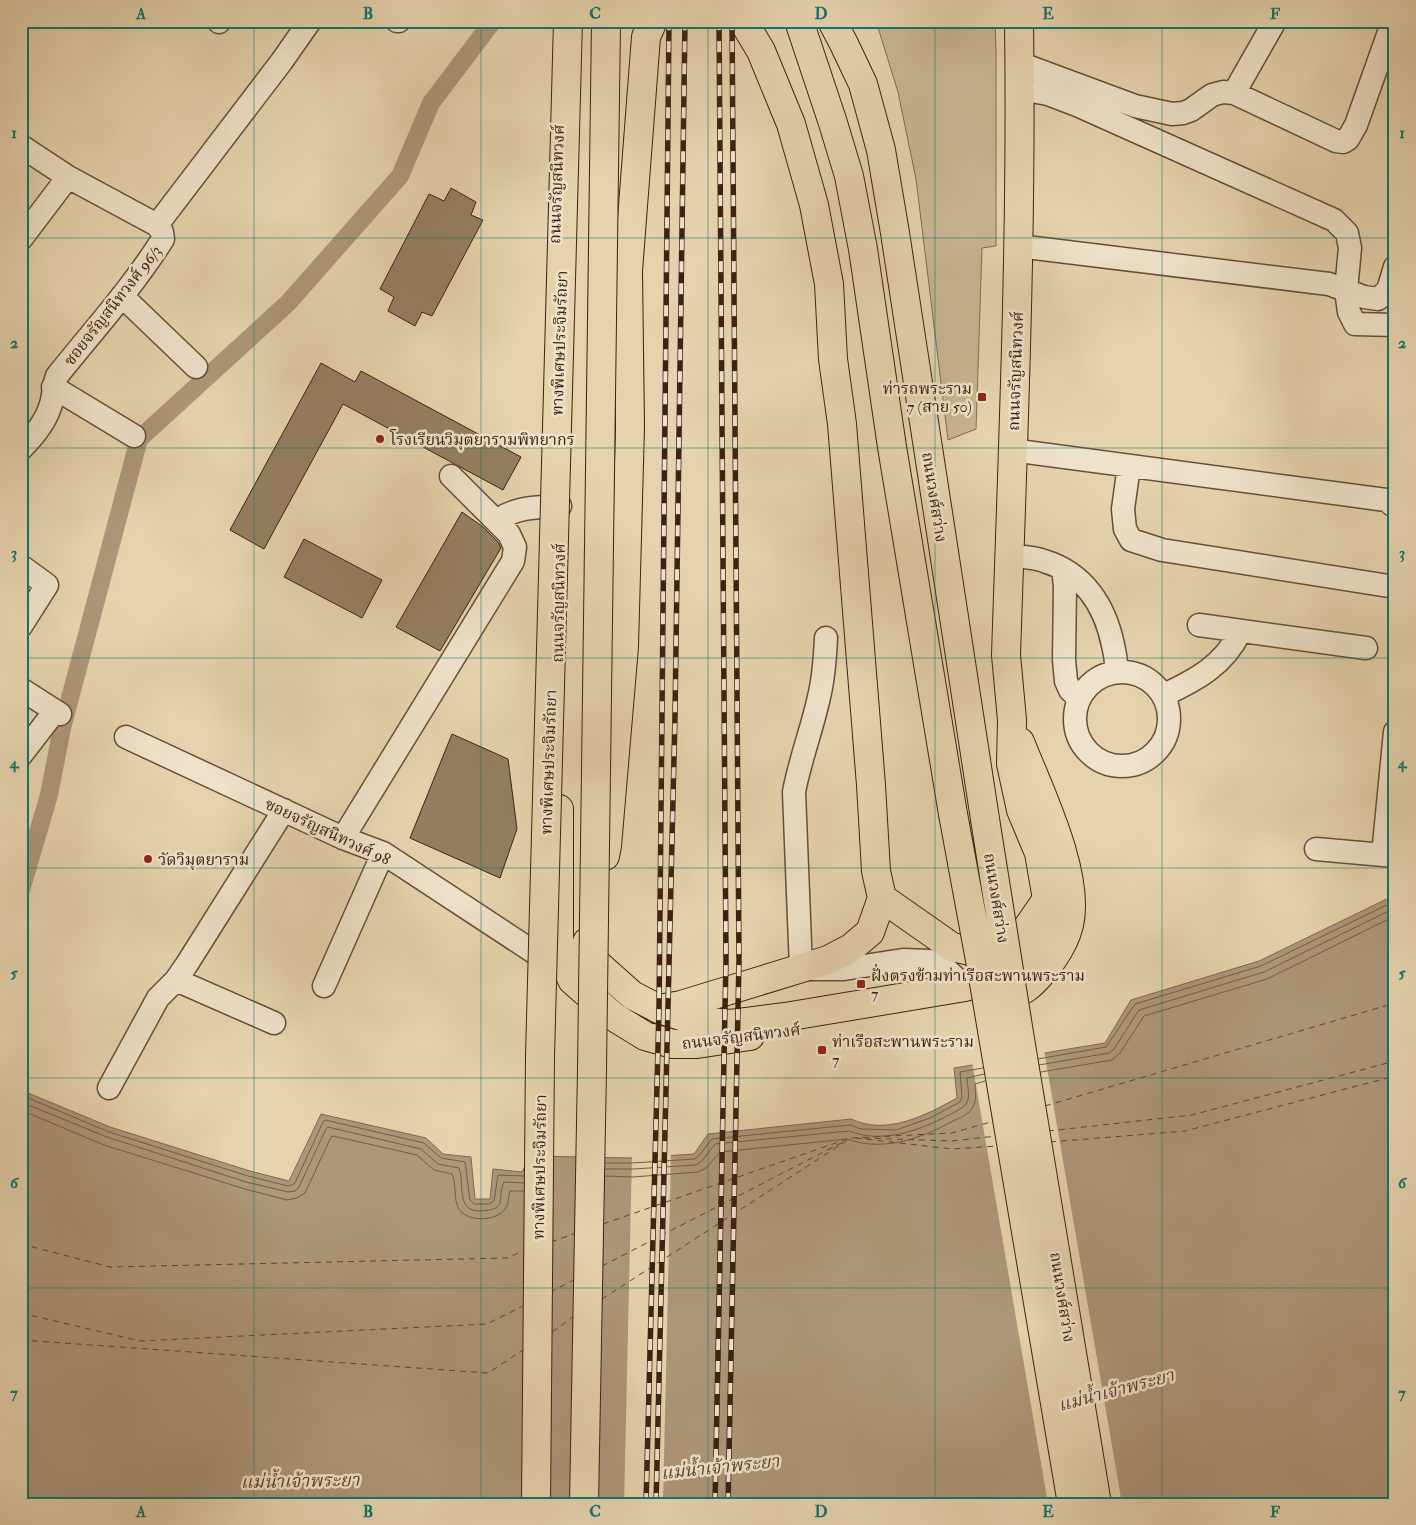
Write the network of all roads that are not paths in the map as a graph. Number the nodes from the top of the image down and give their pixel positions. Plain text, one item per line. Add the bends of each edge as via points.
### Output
1 (310, 21) edge
2 (561, 21) edge
3 (568, 21) edge
4 (653, 21) edge
5 (743, 21) edge
6 (799, 21) edge
7 (1019, 21) edge
8 (1275, 21) edge
9 (1393, 21) edge
10 (838, 29) edge
11 (610, 30) edge
12 (1020, 76) junction
13 (1234, 93) junction
14 (21, 146) edge
15 (68, 177) junction
16 (157, 226) junction
17 (21, 239) edge
18 (1018, 246) junction
19 (1395, 267) edge
20 (1346, 290) junction
21 (122, 296) junction
22 (1395, 325) edge
23 (196, 367) dead end
24 (53, 387) junction
25 (134, 436) dead end
26 (21, 449) edge
27 (1012, 450) junction
28 (1129, 466) junction
29 (450, 476) dead end
30 (560, 506) junction
31 (1395, 507) edge
32 (496, 521) junction
33 (1010, 556) junction
34 (21, 566) edge
35 (1063, 569) junction
36 (1395, 587) edge
37 (1199, 625) dead end
38 (21, 626) edge
39 (1240, 632) junction
40 (826, 638) dead end
41 (1366, 648) dead end
42 (1116, 672) junction
43 (21, 689) edge
44 (1164, 695) junction
45 (1079, 700) junction
46 (1012, 720) junction
47 (1395, 732) edge
48 (126, 737) dead end
49 (21, 755) edge
50 (284, 810) junction
51 (343, 838) junction
52 (1061, 849) junction
53 (1316, 849) dead end
54 (383, 853) junction
55 (1389, 856) edge
56 (882, 898) junction
57 (1047, 899) junction
58 (594, 903) junction
59 (801, 969) junction
60 (570, 976) junction
61 (176, 980) junction
62 (324, 986) dead end
63 (965, 987) junction
64 (659, 1009) junction
65 (274, 1023) dead end
66 (109, 1088) dead end
67 (536, 1504) edge
68 (584, 1504) edge
69 (1072, 1504) edge
70 (1097, 1504) edge

1 - 16 street, ซอยจรัญสนิทวงศ์ 96/3
2 - 30 main road, ถนนจรัญสนิทวงศ์ via 551,397
3 - 67 main road, ทางพิเศษประจิมรัถยา, bridge via 540,1056
4 - 58 main road, bridge via 646,37 628,271 630,427 624,646 607,846
5 - 56 main road via 761,51 791,124 814,205 829,284 876,871
6 - 69 main road, ถนนวงศ์สว่าง, bridge via 849,176 863,249 892,447 953,814
7 - 12 main road, ถนนจรัญสนิทวงศ์
8 - 13 street
9 - 13 street via 1356,125 1343,142
10 - 70 main road, ถนนวงศ์สว่าง, bridge via 863,84 881,150 896,233 1018,1033
11 - 58 main road, bridge
11 - 64 main road, ถนนจรัญสนิทวงศ์ via 607,395 595,519 582,901 586,940 596,963 632,995
12 - 13 street via 1172,114 1183,114 1212,95
12 - 18 main road, ถนนจรัญสนิทวงศ์
12 - 20 street via 1048,94 1077,104 1334,220 1347,233 1350,248
14 - 15 street
15 - 16 street
15 - 17 street
16 - 21 street, ซอยจรัญสนิทวงศ์ 96/3 via 163,239
18 - 20 street via 1329,284
18 - 27 main road, ถนนจรัญสนิทวงศ์
19 - 20 street via 1388,290 1378,298
20 - 22 street via 1349,312 1355,324
21 - 23 street
21 - 24 street, ซอยจรัญสนิทวงศ์ 96/3 via 56,376
24 - 25 street
24 - 26 street, ซอยจรัญสนิทวงศ์ 96/3 via 46,418
27 - 28 street
27 - 33 main road, ถนนจรัญสนิทวงศ์
28 - 31 street via 1386,500
28 - 36 street via 1123,509 1125,529 1131,540 1162,550
29 - 32 street
30 - 32 street via 523,508
30 - 60 main road, ถนนจรัญสนิทวงศ์ via 556,672 559,947
32 - 51 street via 515,546 513,561
33 - 35 street via 1042,560
33 - 46 main road, ถนนจรัญสนิทวงศ์ via 1006,655
34 - 38 street via 47,585
35 - 42 street via 1095,598 1104,614 1117,663
35 - 45 street via 1066,681
37 - 39 street
39 - 41 street
39 - 44 street via 1228,652 1210,669 1194,681
40 - 59 street via 819,699 794,792
42 - 44 street via 1144,676
42 - 45 street via 1094,681
43 - 49 street via 57,712
44 - 45 street via 1169,722 1163,742 1149,758 1124,766 1101,761 1082,746 1075,723
46 - 52 main road, ถนนจรัญสนิทวงศ์
46 - 57 main road, ถนนจรัญสนิทวงศ์ via 1011,764 1022,810 1039,853
47 - 55 street
48 - 50 street, ซอยจรัญสนิทวงศ์ 98
50 - 51 street, ซอยจรัญสนิทวงศ์ 98
50 - 61 street
51 - 54 street, ซอยจรัญสนิทวงศ์ 98
52 - 57 main road via 1056,877
52 - 60 main road, ถนนจรัญสนิทวงศ์ via 1069,877 1069,925 1057,953 1045,970 1026,989 1003,996 829,1025 697,1044 673,1044 645,1036 614,1017
53 - 55 street
54 - 60 street, ซอยจรัญสนิทวงศ์ 98
54 - 62 street
56 - 57 main road via 952,947 994,956 1012,946
56 - 59 main road via 870,932 851,948
57 - 63 main road, ถนนจรัญสนิทวงศ์ via 1046,919 1040,938 1026,956 1003,974
58 - 68 main road, bridge
59 - 63 street via 844,969 903,960 930,960 946,969
59 - 64 main road
61 - 65 street
61 - 66 street via 158,998
63 - 64 main road, ถนนจรัญสนิทวงศ์ via 731,1024 696,1021

